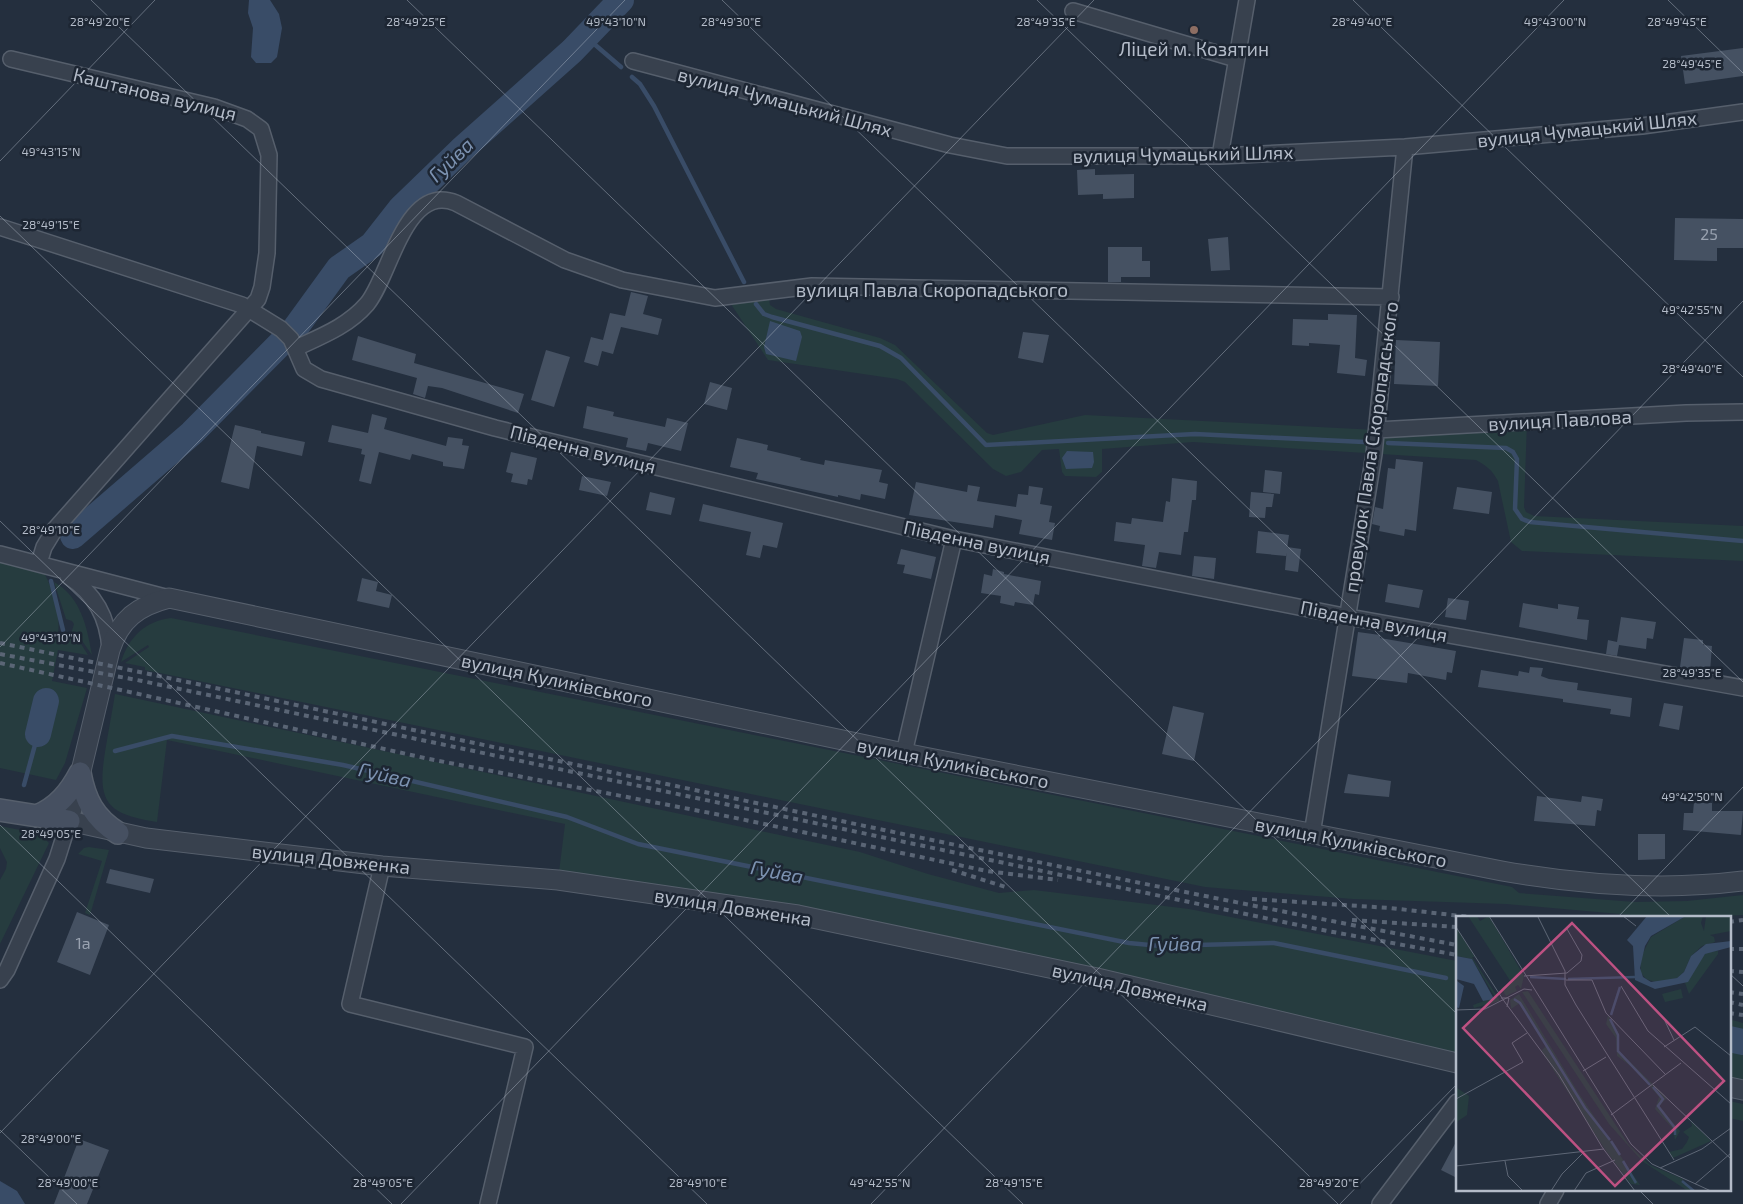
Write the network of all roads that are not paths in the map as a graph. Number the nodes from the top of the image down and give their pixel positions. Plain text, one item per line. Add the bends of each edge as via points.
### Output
1 (1247, 0) edge
2 (1073, 11) dead end
3 (11, 59) dead end
4 (1236, 59) junction
5 (632, 61) dead end
6 (1743, 112) edge
7 (1406, 147) junction
8 (1220, 156) junction
9 (0, 227) edge
10 (1391, 297) junction
11 (250, 309) junction
12 (296, 348) junction
13 (1743, 412) edge
14 (1377, 430) junction
15 (954, 539) junction
16 (0, 554) edge
17 (46, 566) junction
18 (169, 598) junction
19 (1348, 617) junction
20 (110, 650) junction
21 (1743, 688) edge
22 (904, 753) junction
23 (80, 772) junction
24 (0, 810) edge
25 (37, 816) junction
26 (69, 821) junction
27 (118, 833) junction
28 (1312, 834) junction
29 (382, 866) junction
30 (1743, 881) edge
31 (0, 980) edge
32 (1456, 1063) edge
33 (1730, 1087) edge
34 (1743, 1090) edge
35 (1456, 1103) edge
36 (1555, 1192) edge
37 (488, 1204) edge
38 (1380, 1204) edge
39 (1548, 1204) edge

1 - 4 street
2 - 4 street
3 - 11 street, Каштанова вулиця via 214,107 247,119 261,129 269,155 267,253 262,287
4 - 8 street
5 - 8 street, вулиця Чумацький Шлях via 977,151 1007,156
6 - 7 street, вулиця Чумацький Шлях via 1642,126
7 - 8 street, вулиця Чумацький Шлях
7 - 10 street, провулок Павла Скоропадського
9 - 11 street, Південна вулиця
10 - 12 street, вулиця Павла Скоропадського via 812,286 727,298 709,297 652,287 596,272 456,203 441,199 428,202 405,229 367,304 335,330
10 - 14 street, провулок Павла Скоропадського
11 - 12 street, Південна вулиця via 281,329
11 - 17 street, Каштанова вулиця via 55,529 44,547
12 - 15 street, Південна вулиця via 304,369 328,382 494,428
13 - 14 street, вулиця Павлова
14 - 19 street, провулок Павла Скоропадського
15 - 19 street, Південна вулиця
15 - 22 street
16 - 17 street
17 - 18 street
17 - 20 street via 82,586 93,598 105,620
18 - 20 street via 150,603 132,614 120,627
18 - 22 street, вулиця Куликівського
19 - 21 street, Південна вулиця
19 - 28 street, провулок Павла Скоропадського
20 - 23 street
22 - 28 street, вулиця Куликівського
23 - 25 main road via 67,794 48,812
23 - 26 street
23 - 27 main road via 93,811
24 - 25 main road, вулиця Довженка
25 - 26 main road, вулиця Довженка
26 - 27 street, вулиця Довженка
26 - 31 street via 57,859
27 - 29 street, вулиця Довженка
28 - 30 street, вулиця Куликівського via 1560,881 1653,886
29 - 32 street, вулиця Довженка via 558,880 798,915 1097,978
29 - 37 street via 350,1004 525,1047
33 - 34 street
35 - 38 street
36 - 39 street

